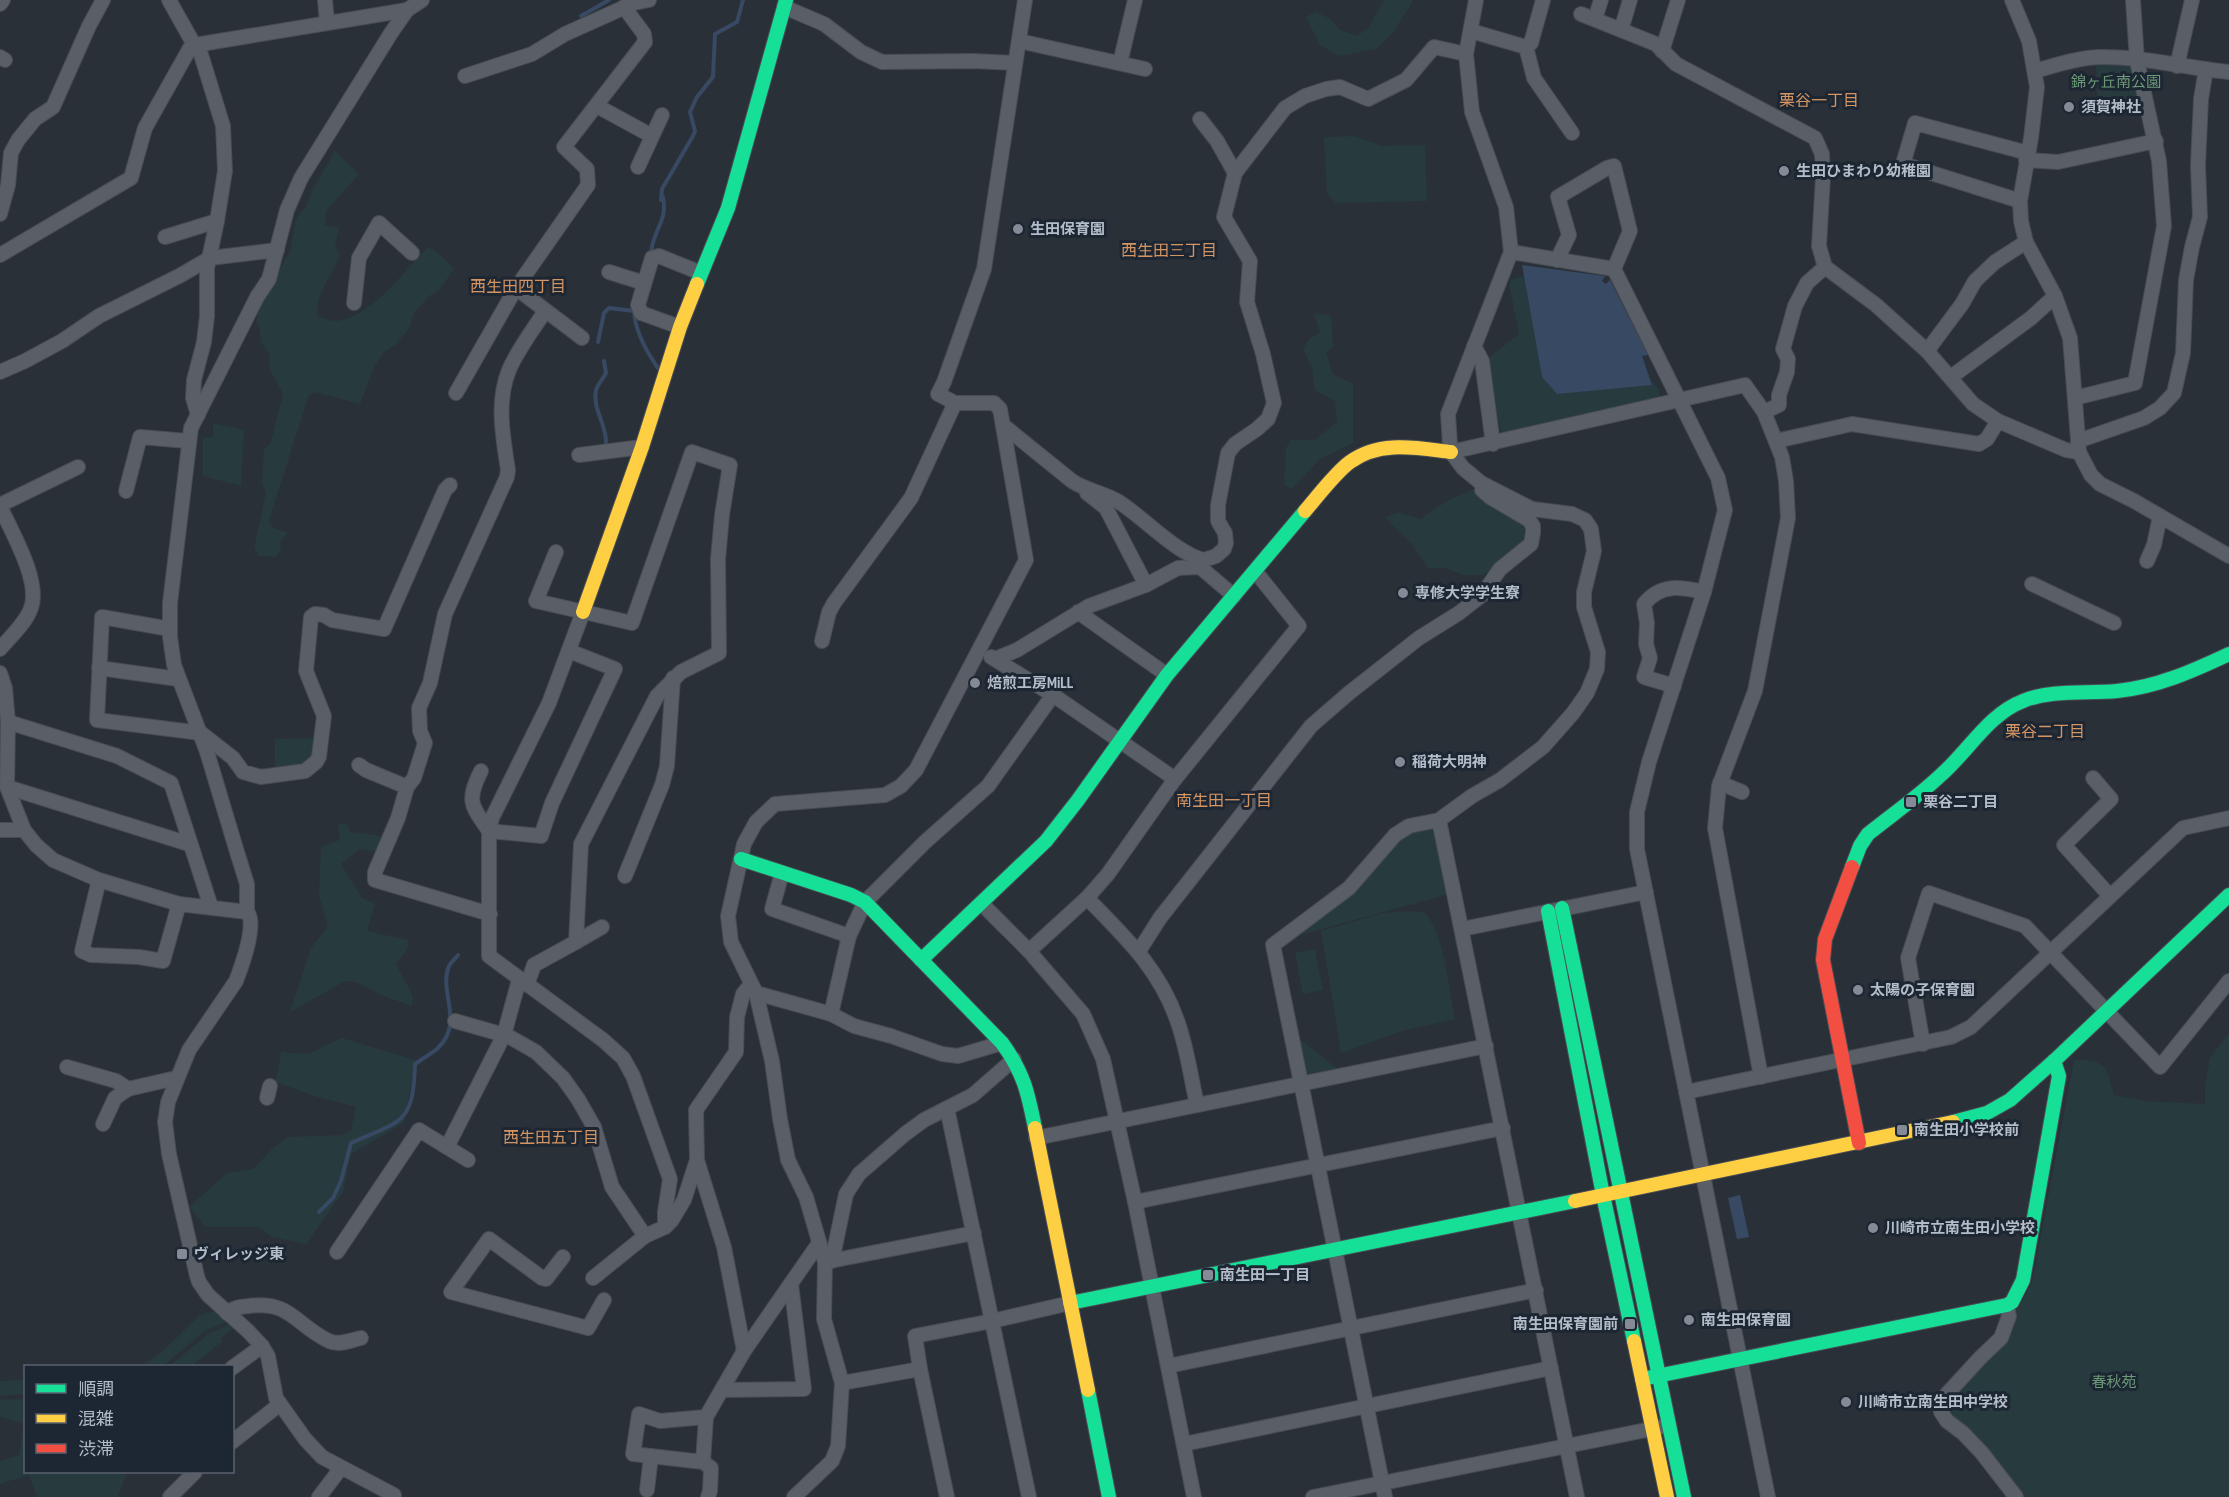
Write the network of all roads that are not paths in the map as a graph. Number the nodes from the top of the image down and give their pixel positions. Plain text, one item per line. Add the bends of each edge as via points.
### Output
1 (3, 0) edge
2 (103, 0) edge
3 (170, 0) edge
4 (325, 0) edge
5 (423, 0) edge
6 (649, 0) edge
7 (1024, 0) edge
8 (1135, 0) edge
9 (1476, 0) edge
10 (1543, 0) edge
11 (1601, 0) edge
12 (1630, 0) edge
13 (1678, 0) edge
14 (2013, 0) edge
15 (2133, 0) edge
16 (2192, 0) edge
17 (0, 4) edge
18 (785, 4) edge
19 (385, 6) edge
20 (624, 8) junction
21 (407, 10) junction
22 (1581, 14) dead end
23 (1595, 19) junction
24 (327, 22) junction
25 (1621, 30) junction
26 (1471, 31) junction
27 (1019, 41) junction
28 (195, 45) junction
29 (1526, 47) junction
30 (1662, 51) junction
31 (1467, 54) junction
32 (2137, 60) junction
33 (1015, 63) junction
34 (1120, 63) junction
35 (2177, 66) junction
36 (1145, 69) dead end
37 (2206, 69) junction
38 (2035, 70) junction
39 (2229, 72) edge
40 (465, 76) dead end
41 (597, 106) junction
42 (662, 115) dead end
43 (1200, 119) dead end
44 (1572, 133) dead end
45 (653, 134) junction
46 (667, 139) dead end
47 (2156, 141) junction
48 (2027, 156) junction
49 (638, 167) dead end
50 (1235, 173) junction
51 (2020, 201) junction
52 (0, 214) edge
53 (217, 222) junction
54 (165, 237) dead end
55 (2026, 242) junction
56 (277, 250) junction
57 (1511, 252) junction
58 (412, 253) dead end
59 (0, 255) edge
60 (210, 258) junction
61 (1557, 260) junction
62 (1825, 267) junction
63 (1614, 269) junction
64 (609, 272) dead end
65 (701, 273) junction
66 (644, 283) junction
67 (516, 288) junction
68 (2055, 296) junction
69 (354, 303) dead end
70 (545, 311) junction
71 (680, 327) junction
72 (582, 338) dead end
73 (1474, 346) junction
74 (1927, 351) junction
75 (0, 372) edge
76 (1951, 378) junction
77 (456, 393) dead end
78 (2075, 398) junction
79 (1680, 400) junction
80 (955, 403) junction
81 (1764, 412) junction
82 (198, 415) junction
83 (1998, 421) junction
84 (1004, 426) junction
85 (188, 441) junction
86 (1776, 441) junction
87 (1493, 444) junction
88 (642, 447) junction
89 (2079, 447) junction
90 (1451, 452) junction
91 (579, 455) dead end
92 (78, 467) dead end
93 (1481, 483) junction
94 (450, 485) dead end
95 (1082, 488) junction
96 (126, 491) dead end
97 (0, 505) edge
98 (2160, 516) junction
99 (556, 552) dead end
100 (2229, 556) edge
101 (2147, 561) dead end
102 (1202, 564) junction
103 (1255, 571) junction
104 (2032, 584) dead end
105 (1146, 585) junction
106 (1704, 592) junction
107 (1234, 596) junction
108 (583, 612) junction
109 (1078, 612) junction
110 (2114, 623) dead end
111 (170, 629) junction
112 (822, 640) dead end
113 (0, 649) edge
114 (569, 651) junction
115 (978, 651) junction
116 (2229, 654) edge
117 (995, 659) junction
118 (99, 668) junction
119 (0, 673) edge
120 (1167, 675) junction
121 (673, 678) junction
122 (178, 679) junction
123 (1674, 686) junction
124 (1053, 695) junction
125 (8, 722) junction
126 (201, 733) junction
127 (1120, 740) junction
128 (4, 743) edge
129 (359, 765) dead end
130 (481, 771) dead end
131 (1175, 778) junction
132 (2093, 778) dead end
133 (1720, 783) junction
134 (7, 787) junction
135 (407, 787) junction
136 (1742, 792) dead end
137 (2229, 819) edge
138 (1439, 820) junction
139 (0, 830) edge
140 (24, 830) junction
141 (489, 831) junction
142 (189, 844) junction
143 (741, 860) junction
144 (782, 873) junction
145 (625, 876) dead end
146 (99, 880) junction
147 (1646, 892) junction
148 (2110, 896) junction
149 (1087, 898) junction
150 (2228, 898) edge
151 (865, 902) junction
152 (981, 903) junction
153 (179, 904) junction
154 (211, 907) junction
155 (1555, 909) junction
156 (247, 912) junction
157 (490, 914) junction
158 (602, 927) dead end
159 (1462, 929) junction
160 (849, 936) junction
161 (576, 942) junction
162 (1029, 951) junction
163 (1139, 951) junction
164 (2050, 952) junction
165 (921, 960) junction
166 (2229, 981) edge
167 (523, 982) junction
168 (753, 988) junction
169 (2107, 1010) junction
170 (831, 1014) junction
171 (455, 1022) dead end
172 (504, 1035) junction
173 (1002, 1043) junction
174 (1923, 1044) junction
175 (1486, 1046) junction
176 (1014, 1059) junction
177 (1842, 1061) junction
178 (2054, 1061) junction
179 (67, 1067) dead end
180 (1761, 1077) junction
181 (176, 1078) junction
182 (1301, 1084) junction
183 (128, 1089) junction
184 (1686, 1092) junction
185 (1197, 1106) junction
186 (947, 1108) junction
187 (1117, 1121) junction
188 (103, 1124) dead end
189 (1503, 1128) junction
190 (1036, 1138) junction
191 (1859, 1143) junction
192 (447, 1147) junction
193 (468, 1160) dead end
194 (697, 1160) junction
195 (1317, 1165) junction
196 (1703, 1175) junction
197 (1620, 1192) junction
198 (1603, 1195) junction
199 (1135, 1202) junction
200 (1519, 1211) junction
201 (665, 1227) junction
202 (974, 1233) junction
203 (645, 1236) junction
204 (819, 1243) junction
205 (1335, 1250) junction
206 (338, 1252) dead end
207 (563, 1257) dead end
208 (829, 1261) junction
209 (593, 1278) dead end
210 (791, 1284) junction
211 (1151, 1286) junction
212 (1536, 1290) junction
213 (604, 1300) dead end
214 (1070, 1303) junction
215 (2007, 1305) junction
216 (227, 1313) junction
217 (992, 1321) junction
218 (1352, 1328) junction
219 (361, 1338) dead end
220 (262, 1346) junction
221 (744, 1351) junction
222 (1740, 1359) junction
223 (1168, 1366) junction
224 (234, 1367) edge
225 (1551, 1368) junction
226 (920, 1369) junction
227 (1658, 1376) junction
228 (1642, 1379) junction
229 (843, 1383) junction
230 (723, 1390) junction
231 (280, 1404) junction
232 (1367, 1406) junction
233 (706, 1417) junction
234 (1669, 1425) junction
235 (1652, 1429) junction
236 (234, 1440) edge
237 (1184, 1444) junction
238 (1567, 1446) junction
239 (651, 1456) junction
240 (703, 1462) junction
241 (341, 1468) junction
242 (194, 1473) edge
243 (647, 1490) dead end
244 (1384, 1490) edge
245 (394, 1495) dead end
246 (170, 1497) edge
247 (319, 1497) edge
248 (708, 1497) edge
249 (794, 1497) edge
250 (947, 1497) edge
251 (1029, 1497) edge
252 (1109, 1497) edge
253 (1194, 1497) edge
254 (1314, 1497) edge
255 (1577, 1497) edge
256 (1666, 1497) edge
257 (1684, 1497) edge
258 (1768, 1497) edge
259 (2016, 1497) edge

1 - 17 street
2 - 52 street via 53,107 35,119 11,153
3 - 28 street
4 - 24 street
5 - 21 street
6 - 20 street
7 - 27 street
8 - 34 street
9 - 26 street
10 - 29 street via 1531,43
11 - 23 street
12 - 25 street
13 - 30 street
14 - 38 street
15 - 32 street
16 - 35 street
18 - 33 street via 882,62
18 - 65 street via 729,208
19 - 21 street
19 - 24 street
20 - 40 street via 532,54
20 - 41 street via 644,34 645,42
21 - 56 street via 301,178 287,210
22 - 23 street
23 - 25 street
24 - 28 street
25 - 30 street via 1656,44
26 - 29 street
26 - 31 street
27 - 33 street
27 - 34 street
28 - 53 street via 223,126 225,171
28 - 59 street via 145,128 131,178
29 - 44 street via 1534,78
30 - 62 street via 1676,64 1815,138 1822,154 1819,246
31 - 50 street via 1434,47 1406,80 1368,99 1340,87 1305,96 1285,108
31 - 57 street via 1472,112 1506,207
32 - 35 street
32 - 38 street via 2098,57
32 - 47 street
33 - 80 street via 984,269 938,394
34 - 36 street
35 - 37 street
37 - 39 street
37 - 89 street via 2198,165 2200,217 2186,280 2183,353 2174,393 2144,418
38 - 48 street via 2035,112
41 - 45 street
41 - 67 street via 564,147 587,169 588,185
42 - 45 street
43 - 50 street
45 - 46 street
45 - 49 street
47 - 48 street via 2058,162
47 - 78 street via 2164,226 2135,383
48 - 51 street
48 - 51 street via 1915,123 1903,164
50 - 102 street via 1224,217 1250,261 1246,302 1274,403 1268,418 1228,453 1218,505 1218,521 1226,543 1216,556
51 - 55 street
53 - 54 street
53 - 60 street
55 - 68 street
55 - 74 street via 1975,281
56 - 60 street
56 - 82 street via 268,279
57 - 61 street
57 - 73 street
58 - 69 street via 379,223 359,258
60 - 75 street
60 - 82 street via 204,342 194,380 193,398
61 - 63 street
61 - 63 street via 1569,235 1558,197 1614,166 1630,231
62 - 74 street via 1876,305
62 - 81 street via 1807,284 1795,306 1783,349 1788,359 1779,405
63 - 79 street
64 - 66 street
65 - 66 street via 659,256 652,258
65 - 71 street
66 - 71 street via 638,305 640,313
67 - 70 street
67 - 77 street
68 - 76 street
68 - 78 street via 2070,338
70 - 72 street
70 - 135 street via 514,360 504,386 501,420 507,477 445,614 430,683 419,708 425,743 414,778
71 - 88 street
73 - 87 street via 1482,361
73 - 90 street via 1448,414
74 - 76 street
76 - 83 street via 1973,404
78 - 89 street
79 - 81 street via 1746,385
79 - 87 street
79 - 106 street via 1718,478 1725,510
80 - 84 street via 994,404
80 - 112 street via 911,498 834,603
81 - 86 street
82 - 85 street
83 - 86 street via 1979,444 1852,424
83 - 89 street via 2066,450
84 - 95 street
84 - 115 street via 1026,560
85 - 96 street via 140,437
85 - 111 street
86 - 133 street via 1786,482 1788,518 1755,691
87 - 90 street
88 - 91 street
88 - 108 street
89 - 98 street via 2091,475 2100,484
90 - 93 street
90 - 103 street via 1399,446 1355,458
92 - 97 street
93 - 138 street via 1532,509 1572,514 1585,520 1591,529 1594,550 1584,607 1598,652 1597,669 1587,693 1544,747
93 - 163 street via 1490,497 1529,520 1533,526 1531,544 1500,568 1482,595 1419,638 1311,726 1160,918
94 - 126 street via 384,629 332,620 324,615 311,617 306,671 324,717 316,762 305,771 248,775
95 - 102 street via 1118,500
95 - 105 street via 1106,508
97 - 113 street via 25,563 33,601 28,614
98 - 100 street
98 - 101 street
99 - 108 street via 536,602
102 - 105 street via 1178,568
102 - 107 street
103 - 107 street
103 - 131 street via 1299,627
104 - 110 street
105 - 109 street
106 - 123 street
106 - 123 street via 1676,586 1662,590 1644,604 1650,658 1644,677
107 - 120 street
108 - 114 street
108 - 121 street via 632,623 692,452 730,465 718,559 719,653
109 - 117 street via 1017,650
109 - 120 street
111 - 118 street via 102,616
111 - 122 street
114 - 141 street
114 - 141 street via 615,669 552,803 541,836
115 - 117 street
115 - 143 street via 916,770 901,786 885,795 775,804 756,822 744,843
116 - 177 street via 2152,685 2022,701 2000,716 1952,765 1868,834 1825,939 1825,971
117 - 124 street
118 - 122 street
118 - 126 street via 97,720
119 - 125 street
120 - 127 street
121 - 145 street via 667,766
121 - 161 street via 657,696 581,844
122 - 126 street
123 - 147 street via 1637,812 1637,849
124 - 127 street
124 - 151 street via 988,786
125 - 128 street
125 - 142 street via 117,756 171,783
126 - 156 street via 246,884
127 - 131 street
127 - 152 street via 1046,841
128 - 134 street
129 - 135 street
130 - 141 street via 471,790 471,803
131 - 149 street
132 - 148 street via 2111,799 2064,845
133 - 136 street
133 - 180 street via 1714,828
134 - 140 street
134 - 142 street
135 - 157 street via 375,880
137 - 148 street via 2183,828
138 - 159 street
138 - 182 street via 1423,821 1395,835 1349,888 1273,945
139 - 140 street
140 - 146 street via 52,860
141 - 157 street
142 - 154 street
143 - 144 street
143 - 168 street via 728,916 730,942
144 - 151 street
144 - 160 street via 772,909
146 - 153 street
146 - 153 street via 82,951 92,955 163,961
147 - 155 street
147 - 184 street
148 - 164 street
149 - 162 street
149 - 163 street
150 - 169 street
151 - 160 street
151 - 165 street
152 - 162 street
152 - 165 street
153 - 154 street
154 - 156 street
155 - 159 street
155 - 197 street
155 - 198 street
156 - 181 street via 252,923 241,969 226,999 189,1050
157 - 167 street via 489,956
158 - 161 street
159 - 175 street
160 - 170 street
161 - 167 street via 534,965
162 - 187 street via 1083,1014 1103,1059
163 - 185 street via 1177,1020
164 - 169 street
164 - 174 street via 1971,1027
164 - 174 street via 2025,926 1929,893 1908,958
165 - 173 street
166 - 169 street via 2160,1067
167 - 172 street
167 - 201 street via 615,1049 633,1076 670,1179
168 - 170 street
168 - 194 street via 742,994 736,1017 736,1052 696,1110
168 - 204 street via 772,1061 788,1160 806,1197
169 - 178 street
170 - 173 street via 854,1026 942,1054 958,1056
171 - 172 street
172 - 192 street
172 - 203 street via 536,1052 578,1099 594,1127 612,1187
173 - 176 street
174 - 177 street
175 - 182 street
175 - 189 street
176 - 186 street via 973,1095
176 - 190 street via 1026,1084
177 - 180 street
177 - 191 street
178 - 191 street via 2010,1100 1987,1113
178 - 215 street via 2059,1076 2023,1280
179 - 183 street via 116,1081
180 - 184 street
181 - 183 street
181 - 216 street via 165,1122 171,1164 199,1282
182 - 185 street
182 - 195 street
183 - 188 street via 115,1098
184 - 196 street
185 - 187 street
186 - 202 street
186 - 208 street via 905,1134 852,1182
187 - 190 street
187 - 199 street
189 - 195 street
189 - 200 street
190 - 214 street
191 - 196 street
192 - 193 street
192 - 206 street via 418,1130
194 - 201 street via 684,1200
194 - 221 street via 724,1248
195 - 199 street
195 - 205 street
196 - 197 street
196 - 222 street
197 - 198 street
197 - 227 street
198 - 200 street
198 - 228 street
199 - 211 street
200 - 205 street
200 - 212 street
201 - 203 street
202 - 208 street
202 - 217 street
203 - 209 street
204 - 208 street
204 - 210 street
205 - 211 street
205 - 218 street
207 - 213 street via 546,1279 489,1239 451,1292 588,1328
208 - 229 street via 824,1319
210 - 221 street
210 - 230 street via 804,1389
211 - 214 street
211 - 223 street
212 - 218 street
212 - 225 street
214 - 217 street
214 - 252 street
215 - 222 street
215 - 259 street via 2009,1316 2001,1338 1947,1394 1941,1412 1982,1453
216 - 219 street via 233,1308 266,1304 285,1310 330,1342
216 - 220 street
217 - 226 street via 915,1336
217 - 251 street
218 - 223 street
218 - 232 street
220 - 224 street
220 - 231 street
221 - 230 street
222 - 227 street
222 - 258 street
223 - 237 street
225 - 232 street
225 - 238 street
226 - 229 street
226 - 250 street
227 - 228 street
227 - 234 street
228 - 235 street
229 - 249 street via 838,1446 832,1461
230 - 233 street
231 - 236 street
231 - 241 street via 305,1439
232 - 237 street
232 - 244 street
233 - 239 street via 660,1421 639,1414 633,1454
233 - 240 street
234 - 235 street
234 - 257 street
235 - 238 street
235 - 256 street
237 - 253 street
238 - 244 street
238 - 255 street
239 - 240 street
239 - 243 street
240 - 248 street via 711,1468
241 - 245 street
241 - 247 street
242 - 246 street
244 - 254 street

